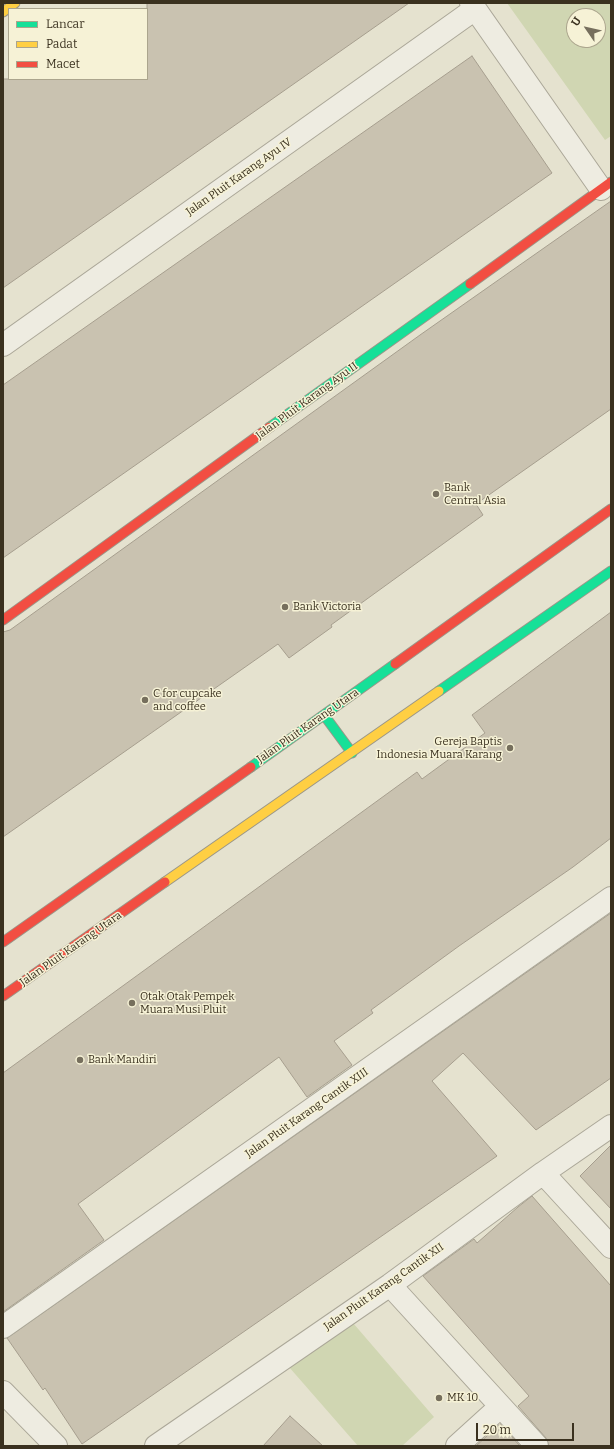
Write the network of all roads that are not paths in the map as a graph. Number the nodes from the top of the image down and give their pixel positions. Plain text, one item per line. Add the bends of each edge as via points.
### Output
1 (473, 6) edge
2 (606, 185) edge
3 (3, 345) edge
4 (611, 508) edge
5 (611, 571) edge
6 (3, 620) edge
7 (324, 715) junction
8 (352, 753) junction
9 (611, 898) edge
10 (3, 942) edge
11 (3, 996) edge
12 (611, 1126) edge
13 (543, 1173) junction
14 (611, 1247) edge
15 (390, 1284) junction
16 (3, 1327) edge
17 (3, 1392) edge
18 (500, 1407) junction
19 (56, 1446) edge
20 (156, 1446) edge
21 (457, 1446) edge
22 (536, 1446) edge

1 - 2 street
1 - 3 street, Jalan Pluit Karang Ayu IV
2 - 6 street, Jalan Pluit Karang Ayu II
4 - 7 street, Jalan Pluit Karang Utara
5 - 8 street, Jalan Pluit Karang Utara
7 - 8 street
7 - 10 street, Jalan Pluit Karang Utara
8 - 11 street, Jalan Pluit Karang Utara
9 - 16 street, Jalan Pluit Karang Cantik XIII
12 - 13 street, Jalan Pluit Karang Cantik XII
13 - 14 street
13 - 15 street, Jalan Pluit Karang Cantik XII
15 - 18 street
15 - 20 street, Jalan Pluit Karang Cantik XII
17 - 19 street
18 - 21 street
18 - 22 street

